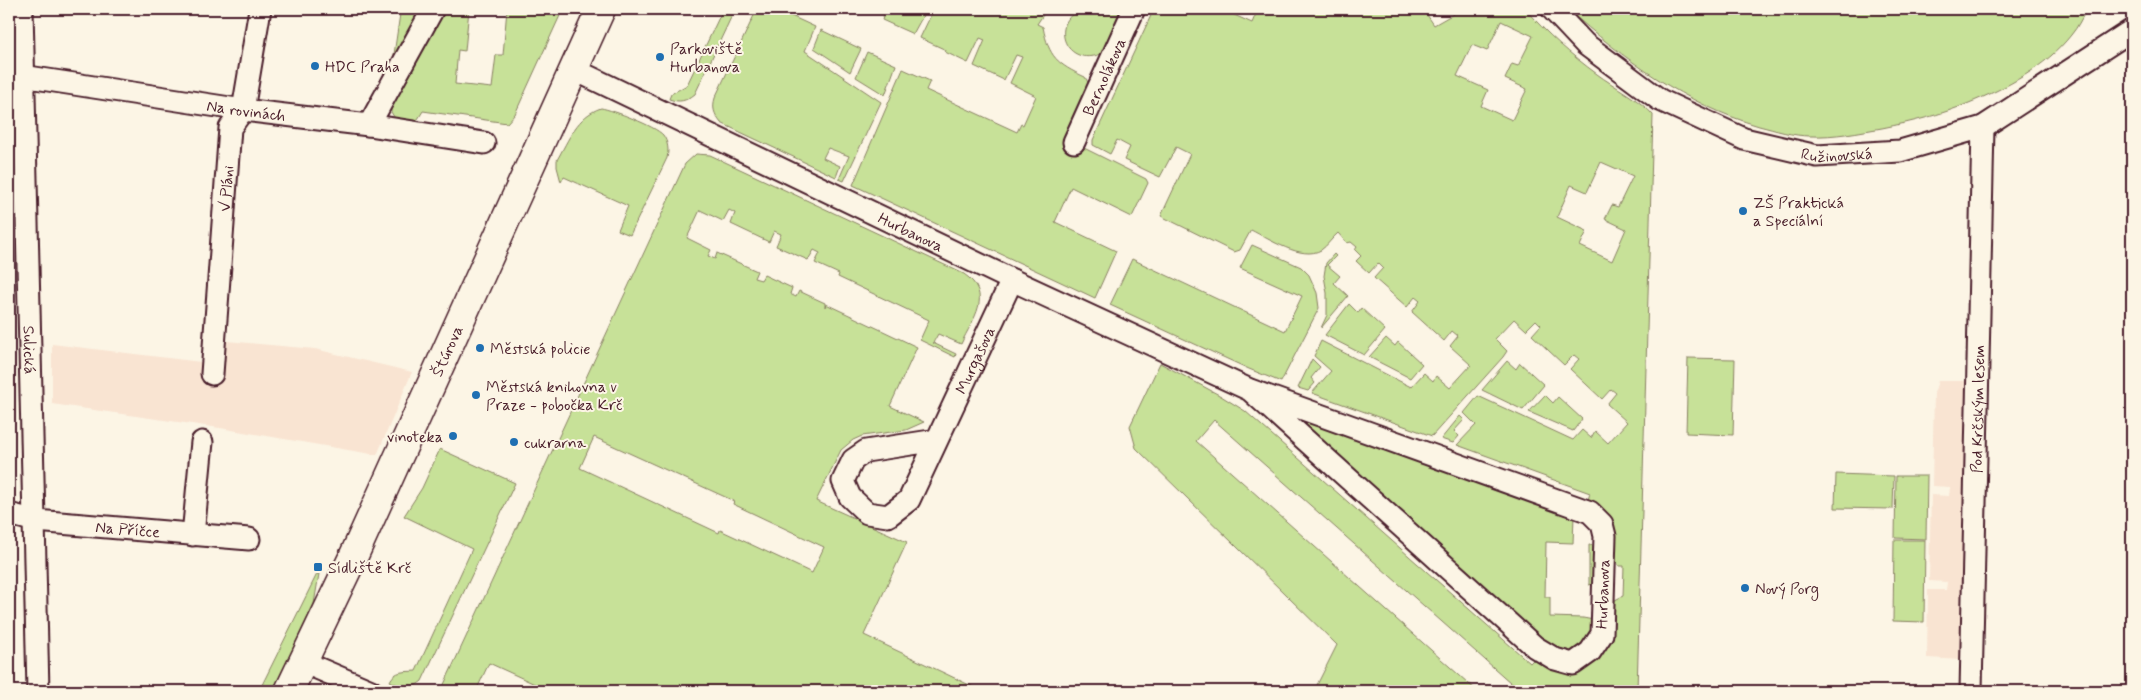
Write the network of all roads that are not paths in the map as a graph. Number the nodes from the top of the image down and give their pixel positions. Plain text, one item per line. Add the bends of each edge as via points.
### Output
1 (22, 9) edge
2 (260, 9) edge
3 (433, 9) edge
4 (601, 9) edge
5 (1134, 9) edge
6 (1552, 9) edge
7 (2132, 30) edge
8 (573, 69) junction
9 (16, 75) edge
10 (243, 110) junction
11 (369, 125) junction
12 (1982, 127) junction
13 (1074, 142) dead end
14 (484, 143) dead end
15 (1012, 280) junction
16 (212, 374) dead end
17 (1250, 390) junction
18 (937, 440) dead end
19 (202, 442) dead end
20 (9, 514) edge
21 (36, 521) junction
22 (193, 535) junction
23 (249, 539) dead end
24 (303, 662) junction
25 (38, 691) edge
26 (289, 691) edge
27 (371, 691) edge
28 (1971, 691) edge

1 - 9 street, Sulická
2 - 10 street, V Pláni
3 - 11 street
4 - 8 street, Štúrova
5 - 13 street, Bernolákova
6 - 12 street, Ružinovská via 1585,44 1660,100 1744,139 1817,156 1900,151
7 - 12 street, Ružinovská
8 - 15 street, Hurbanova
8 - 24 street, Štúrova
9 - 10 street, Na rovinách
9 - 21 street, Sulická
10 - 11 street, Na rovinách
10 - 16 street, V Pláni via 230,128
11 - 14 street, Na rovinách
12 - 28 street, Pod Krčským lesem
15 - 17 street, Hurbanova
15 - 18 street, Murgašova
17 - 17 street, Hurbanova via 1590,512 1602,524 1605,536 1602,634 1590,652 1573,664 1554,659 1535,646
19 - 22 street
20 - 21 street, Na Příčce
21 - 22 street, Na Příčce
21 - 25 street, Sulická
22 - 23 street, Na Příčce
24 - 26 street, Štúrova
24 - 27 street

